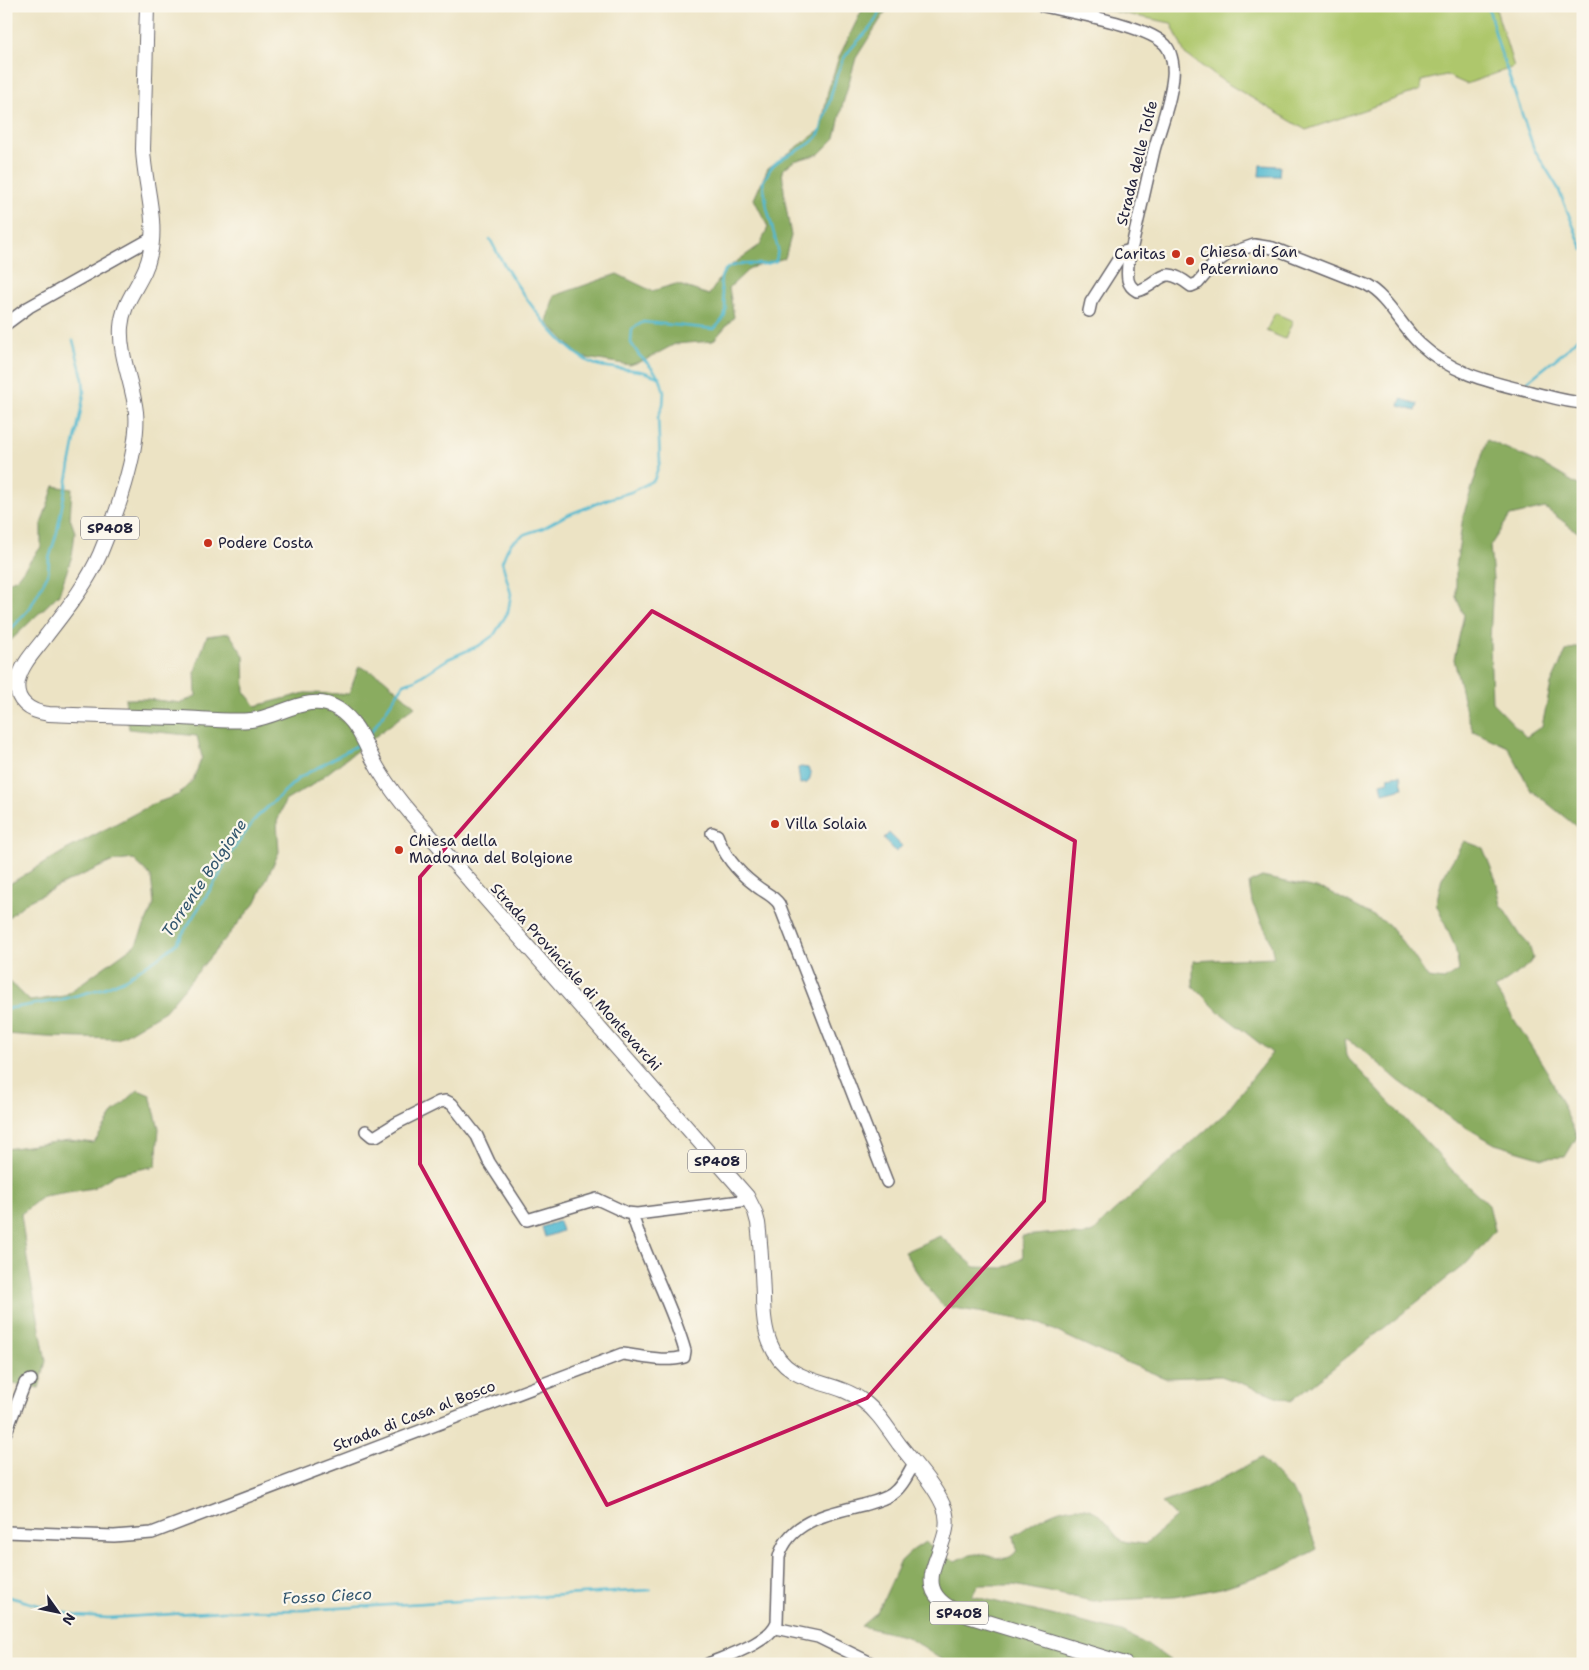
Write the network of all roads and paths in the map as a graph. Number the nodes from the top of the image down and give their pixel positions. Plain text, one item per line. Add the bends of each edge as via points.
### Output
1 (147, 6) edge
2 (1043, 6) edge
3 (152, 238) junction
4 (1131, 250) junction
5 (1089, 311) dead end
6 (6, 324) edge
7 (1583, 403) edge
8 (712, 834) dead end
9 (366, 1131) dead end
10 (887, 1182) dead end
11 (749, 1200) junction
12 (632, 1214) junction
13 (32, 1380) dead end
14 (6, 1432) edge
15 (914, 1463) junction
16 (6, 1532) edge
17 (775, 1628) junction
18 (708, 1664) edge
19 (872, 1664) edge
20 (1125, 1664) edge

1 - 3 main road, Strada Provinciale di Montevarchi / SP408 via 143,149
2 - 4 street, Strada delle Tolfe via 1141,29 1168,47 1174,75
3 - 6 street via 29,307
3 - 11 main road, Strada Provinciale di Montevarchi / SP408 via 147,264 126,303 121,326 121,341 136,414 135,438 127,472 96,562 73,600 22,670 18,683 19,697 30,710 48,714 246,720 315,703 330,705 345,714 359,730 369,754 394,793
4 - 5 street via 1123,252 1091,302
4 - 7 street, Strada delle Tolfe via 1126,278 1131,288 1137,291 1163,275 1172,275 1192,286 1228,254 1254,245 1273,248 1376,290 1420,344 1451,367 1481,379
8 - 10 street via 717,835 732,864 779,904
9 - 12 street via 376,1136 446,1100 477,1136 489,1162 528,1220 597,1199
11 - 12 street
11 - 15 main road, Strada Provinciale di Montevarchi / SP408 via 759,1228 765,1325 776,1354 796,1374 864,1401
12 - 16 street, Strada di Casa al Bosco via 674,1316 684,1357 662,1359 622,1354 152,1533 114,1536
13 - 14 street via 25,1383
15 - 17 street via 902,1485 889,1496 825,1515 788,1538 779,1557
15 - 20 main road, Strada Provinciale di Montevarchi / SP408 via 946,1512 946,1533 931,1573 935,1592 944,1604 972,1618
17 - 18 street via 760,1640
17 - 19 street via 818,1636

